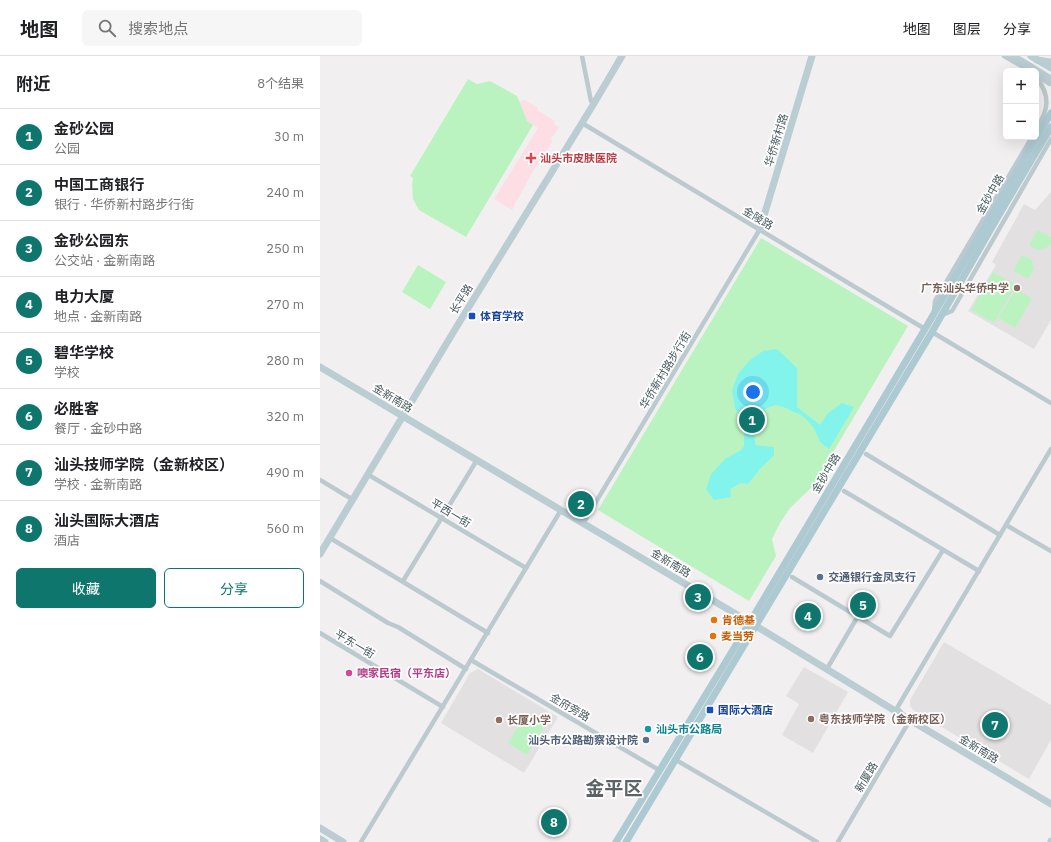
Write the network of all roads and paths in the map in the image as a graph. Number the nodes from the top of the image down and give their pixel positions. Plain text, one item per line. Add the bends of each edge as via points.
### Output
1 (582, 56) edge
2 (618, 56) edge
3 (622, 56) edge
4 (812, 56) edge
5 (1004, 56) edge
6 (1013, 56) edge
7 (1030, 56) edge
8 (1038, 58) edge
9 (1051, 62) edge
10 (1051, 67) edge
11 (1026, 68) edge
12 (1029, 68) edge
13 (1039, 75) edge
14 (1039, 79) edge
15 (1051, 81) edge
16 (1051, 90) edge
17 (591, 101) junction
18 (1051, 103) edge
19 (1048, 113) edge
20 (582, 123) junction
21 (1039, 126) edge
22 (1051, 127) edge
23 (1051, 139) edge
24 (1030, 140) edge
25 (993, 219) junction
26 (760, 229) junction
27 (934, 312) junction
28 (942, 315) junction
29 (925, 329) junction
30 (932, 332) junction
31 (320, 363) edge
32 (320, 367) edge
33 (1051, 403) edge
34 (402, 414) junction
35 (1051, 449) edge
36 (866, 454) dead end
37 (477, 460) junction
38 (367, 474) junction
39 (320, 480) edge
40 (844, 490) dead end
41 (350, 498) junction
42 (561, 510) junction
43 (441, 518) junction
44 (585, 520) junction
45 (1006, 526) junction
46 (1000, 535) junction
47 (330, 538) junction
48 (320, 548) edge
49 (943, 550) junction
50 (1051, 551) edge
51 (320, 554) edge
52 (526, 568) junction
53 (979, 571) junction
54 (792, 577) dead end
55 (320, 581) edge
56 (402, 581) junction
57 (858, 616) junction
58 (754, 622) junction
59 (488, 632) junction
60 (320, 634) edge
61 (471, 660) junction
62 (828, 667) junction
63 (466, 669) junction
64 (443, 707) junction
65 (897, 708) junction
66 (910, 720) junction
67 (676, 760) junction
68 (659, 770) junction
69 (1051, 800) edge
70 (1051, 804) edge
71 (320, 828) edge
72 (320, 839) edge
73 (325, 842) edge
74 (344, 842) edge
75 (361, 842) edge
76 (616, 842) edge
77 (626, 842) edge
78 (817, 842) edge
79 (838, 842) edge

1 - 17 street
2 - 17 main road, 长平路
3 - 20 main road, 长平路
4 - 26 main road, 华侨新村路
5 - 11 street
6 - 12 main road, bridge
7 - 8 main road
8 - 9 main road, bridge
8 - 10 main road, bridge
13 - 15 main road, bridge
14 - 19 street via 1048,92
15 - 16 street
17 - 34 main road, 长平路
18 - 19 street
19 - 21 street
19 - 25 main road, 金砂中路
20 - 26 street, 金陵路
20 - 34 main road, 长平路
22 - 25 main road, 金砂中路
23 - 28 street via 952,311
24 - 27 street via 935,301
25 - 27 main road, 金砂中路
25 - 28 main road, 金砂中路
26 - 29 street, 金陵路
26 - 44 street, 华侨新村路步行街
27 - 29 main road, 金砂中路
28 - 30 main road, 金砂中路
29 - 58 main road, 金砂中路
30 - 33 street
30 - 58 main road, 金砂中路
31 - 34 main road, 金新南路
32 - 34 main road, 金新南路
34 - 37 main road, 金新南路
34 - 38 main road, 长平路
34 - 41 main road, 长平路
34 - 44 main road, 金新南路
35 - 45 street
36 - 46 street
37 - 42 main road, 金新南路
37 - 43 street
38 - 43 street, 平西一街
38 - 47 main road, 长平路
39 - 41 street
40 - 49 street
41 - 48 main road, 长平路
42 - 52 street
42 - 58 main road, 金新南路
43 - 52 street, 平西一街
43 - 56 street
44 - 58 main road, 金新南路
45 - 46 street
45 - 50 street
46 - 53 street
47 - 51 main road, 长平路
47 - 56 street
49 - 53 street
49 - 57 street via 890,636
52 - 59 street
53 - 65 street
54 - 57 street
55 - 63 street
56 - 59 street
57 - 62 street
58 - 62 main road, 金新南路
58 - 66 main road, 金新南路
58 - 67 main road, 金砂中路
58 - 68 main road, 金砂中路
59 - 61 street
60 - 64 street, 平东一街
61 - 63 street
61 - 68 street, 金府旁路
62 - 65 main road, 金新南路
63 - 64 street
64 - 75 street
65 - 66 street
65 - 69 main road, 金新南路
66 - 70 main road, 金新南路
66 - 79 street, 新厦路
67 - 77 main road, 金砂中路
67 - 78 street
68 - 76 main road, 金砂中路
71 - 74 main road
72 - 73 main road

